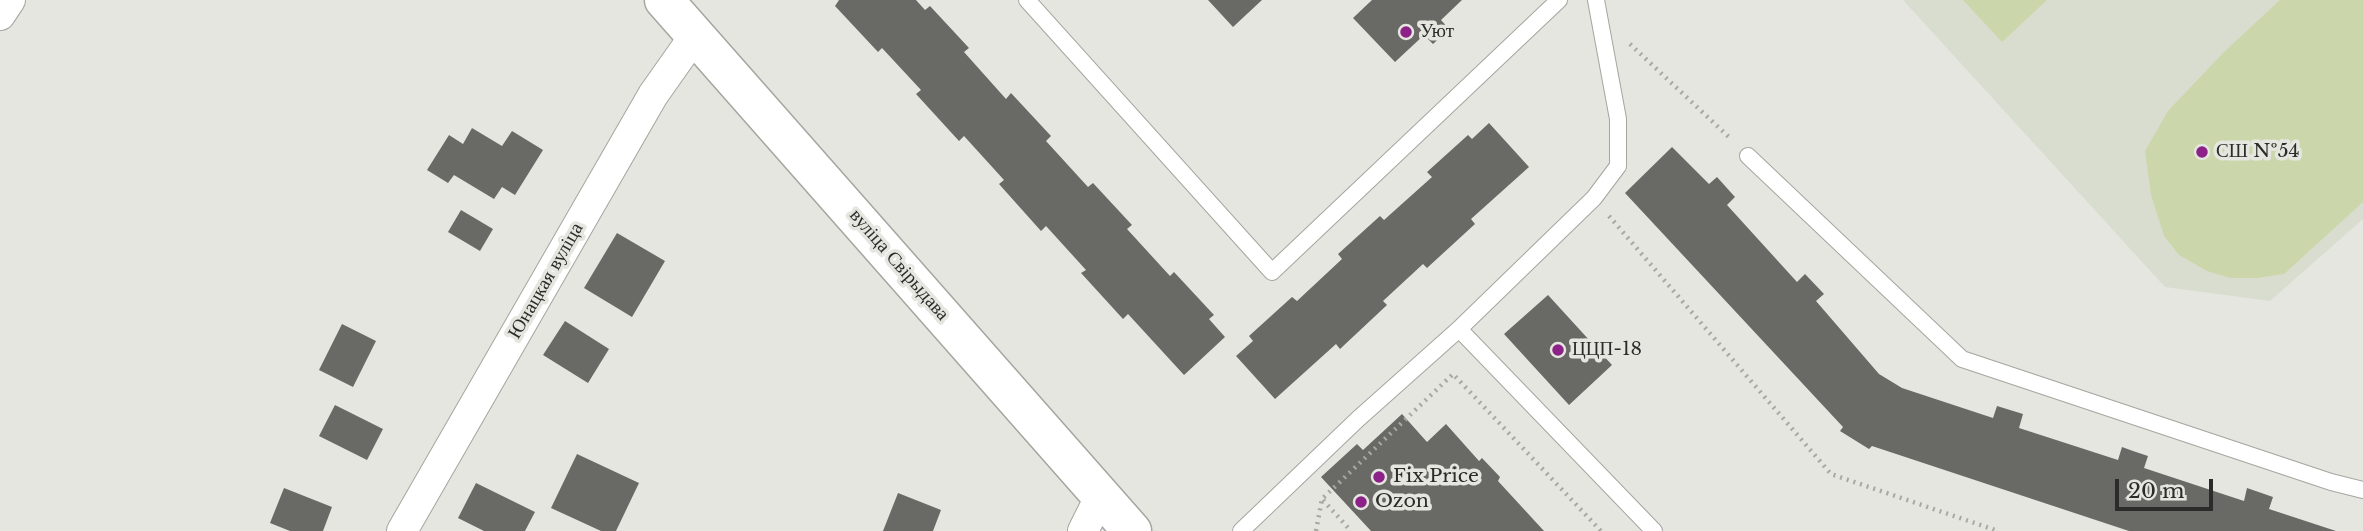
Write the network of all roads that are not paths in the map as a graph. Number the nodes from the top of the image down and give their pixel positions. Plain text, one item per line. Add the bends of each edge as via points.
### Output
1 (10, 0) edge
2 (664, 0) edge
3 (1027, 0) edge
4 (1559, 0) edge
5 (1598, 7) edge
6 (0, 15) edge
7 (695, 34) junction
8 (1748, 156) road end
9 (1459, 329) junction
10 (2363, 490) edge
11 (1101, 495) junction
12 (402, 531) edge
13 (1083, 531) edge
14 (1132, 531) edge
15 (1241, 531) edge
16 (1654, 531) edge

1 - 6 street
2 - 7 main road, вуліца Свірыдава
3 - 4 lane via 1272,272
5 - 9 lane via 1618,119 1618,166 1594,198
7 - 11 main road, вуліца Свірыдава
7 - 12 street, Юнацкая вуліца via 653,95
8 - 10 lane via 1962,359
9 - 15 lane
9 - 16 lane
11 - 13 street
11 - 14 main road, вуліца Свірыдава

